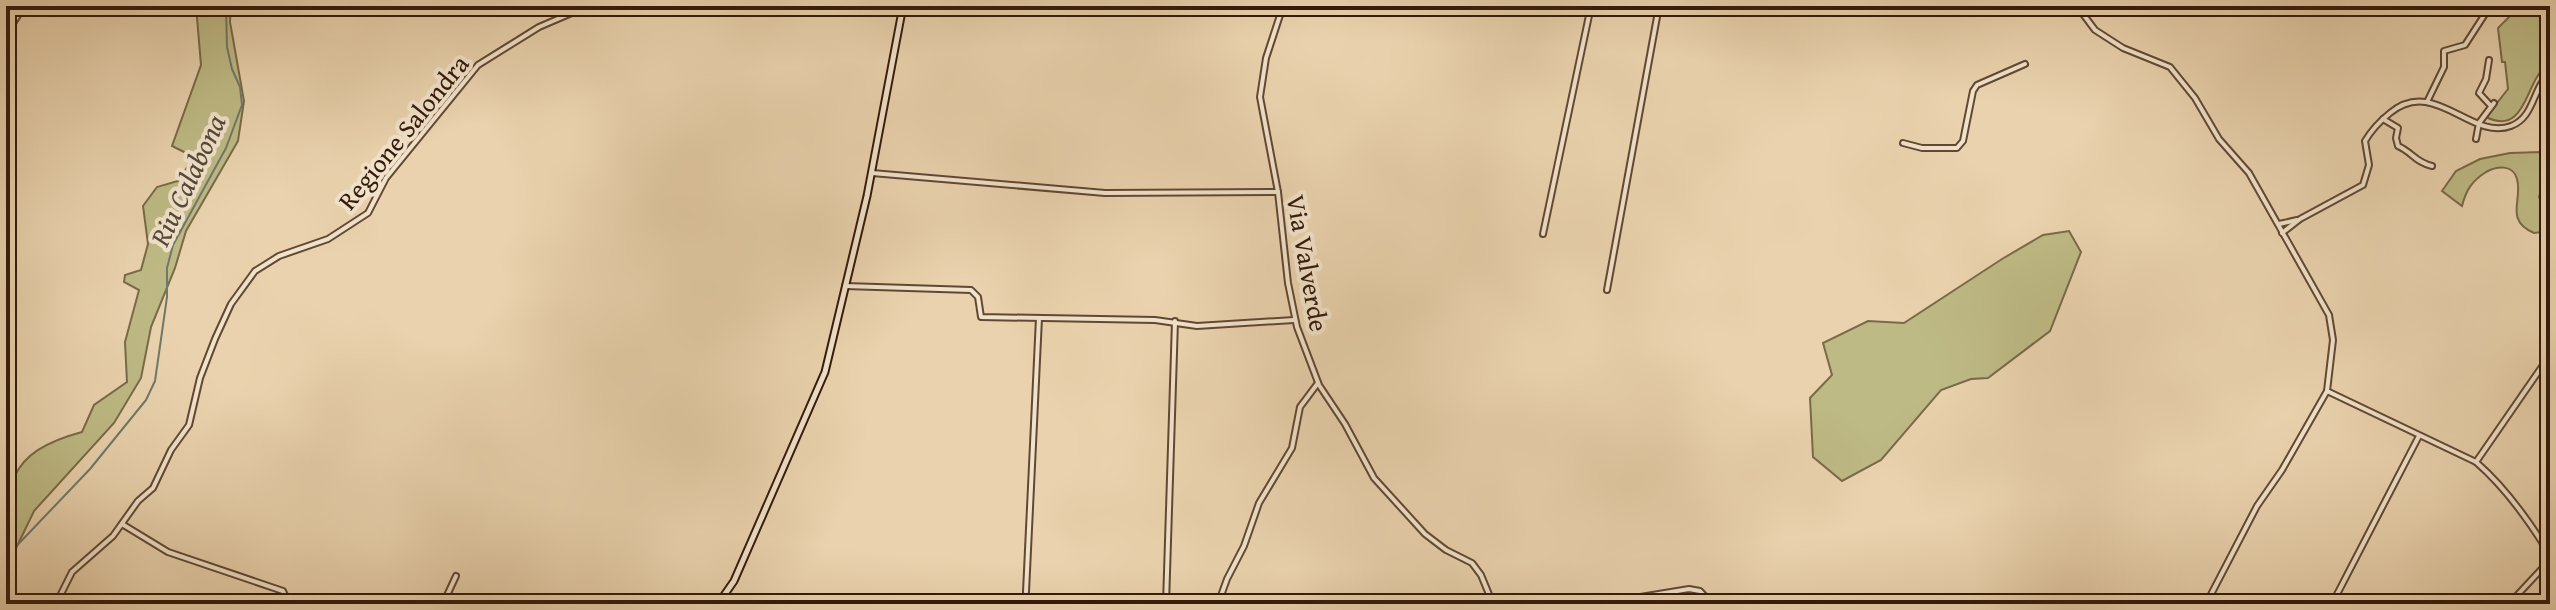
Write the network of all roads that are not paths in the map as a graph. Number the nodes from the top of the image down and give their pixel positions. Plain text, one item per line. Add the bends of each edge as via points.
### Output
1 (24, 6) edge
2 (588, 6) edge
3 (903, 6) edge
4 (1283, 6) edge
5 (1591, 6) edge
6 (1659, 6) edge
7 (2077, 6) edge
8 (2485, 14) dead end
9 (6, 34) edge
10 (2489, 60) dead end
11 (2025, 64) dead end
12 (2550, 73) edge
13 (2427, 102) junction
14 (2383, 119) junction
15 (2479, 123) junction
16 (2476, 139) dead end
17 (1903, 143) dead end
18 (2432, 166) dead end
19 (872, 173) junction
20 (1278, 192) junction
21 (2300, 219) junction
22 (2279, 224) junction
23 (2282, 233) junction
24 (1543, 234) dead end
25 (845, 286) junction
26 (1607, 290) dead end
27 (1039, 318) junction
28 (1295, 320) junction
29 (1175, 321) junction
30 (2550, 355) edge
31 (1318, 383) junction
32 (2327, 391) junction
33 (2419, 436) junction
34 (2476, 462) junction
35 (122, 524) junction
36 (2550, 558) edge
37 (456, 576) dead end
38 (1026, 592) dead end
39 (56, 604) edge
40 (289, 604) edge
41 (317, 604) edge
42 (337, 604) edge
43 (443, 604) edge
44 (718, 604) edge
45 (1166, 604) edge
46 (1218, 604) edge
47 (1493, 604) edge
48 (1598, 604) edge
49 (1712, 604) edge
50 (2206, 604) edge
51 (2332, 604) edge
52 (2509, 604) edge

1 - 9 street
2 - 35 street, Regione Salondra via 539,27 478,65 386,178 368,213 328,239 279,256 255,271 215,339 189,425 153,488
3 - 19 main road
4 - 20 street, Via Valverde via 1260,97
5 - 24 street
6 - 26 street
7 - 22 street via 2095,30 2170,67 2249,173
8 - 13 street via 2465,45 2444,51 2444,67
10 - 15 street via 2479,93 2492,104
11 - 17 street via 1977,85 1957,148
12 - 15 street via 2518,123 2502,128
13 - 14 street via 2401,104
13 - 15 street
14 - 18 street via 2398,128 2398,146
14 - 21 street via 2365,141 2369,165 2363,185
15 - 16 street
19 - 20 street via 1105,193
19 - 25 main road
20 - 28 street, Via Valverde
21 - 22 street
21 - 23 street
22 - 23 street
23 - 32 street via 2329,315 2333,340
25 - 27 street via 971,290 978,297 981,317
25 - 44 main road via 814,400 734,581
27 - 29 street
27 - 38 street
28 - 29 street via 1197,326
28 - 31 street, Via Valverde
29 - 45 street
30 - 34 street
31 - 46 street via 1300,407 1292,448 1259,503
31 - 47 street, Via Valverde via 1374,478 1425,534 1472,563
32 - 33 street
32 - 50 street via 2257,506
33 - 34 street
33 - 51 street
34 - 36 street via 2531,524
35 - 39 street, Regione Salondra via 72,572
35 - 40 street via 168,552 283,591
36 - 52 street
37 - 43 street
41 - 42 street
48 - 49 street via 1689,589 1700,591

